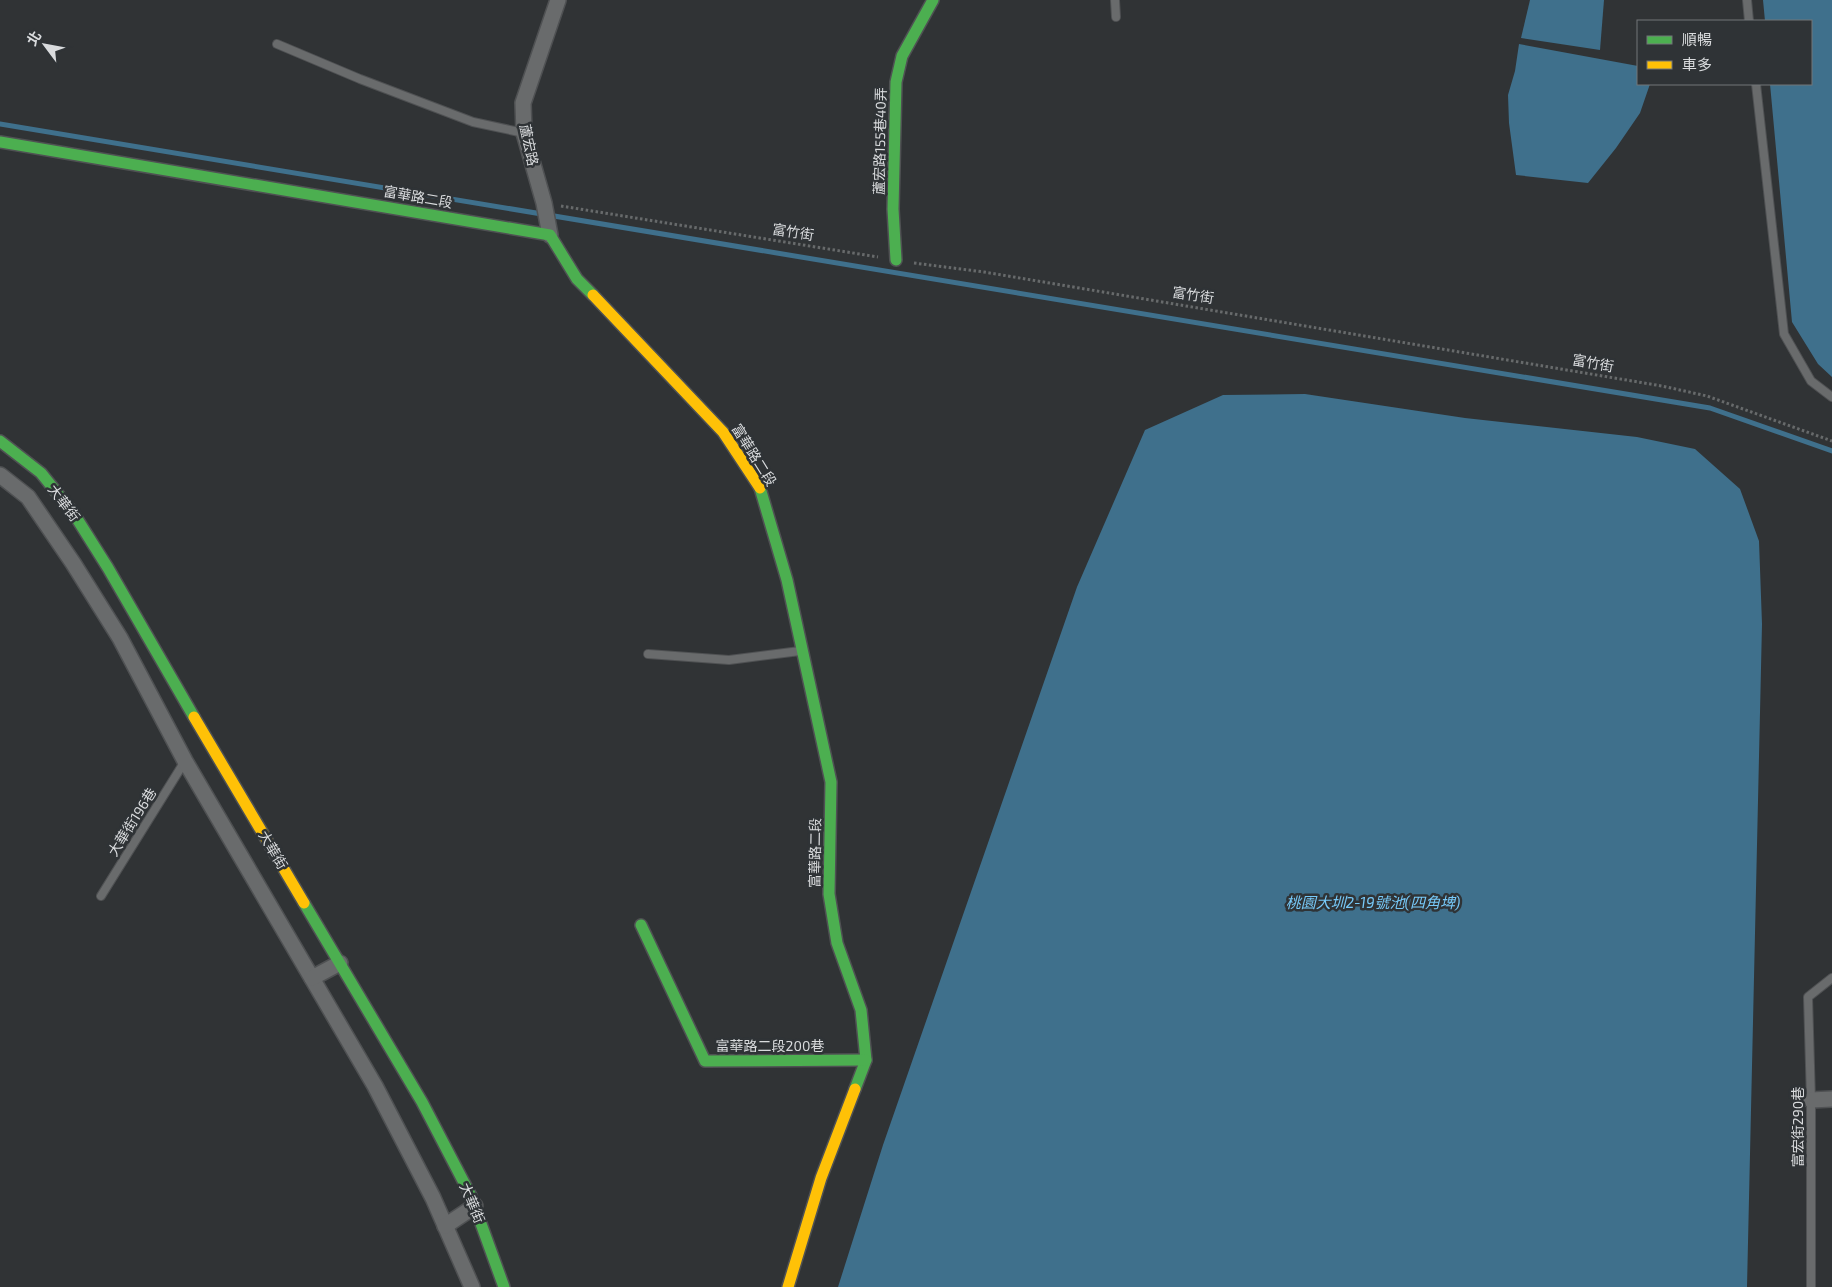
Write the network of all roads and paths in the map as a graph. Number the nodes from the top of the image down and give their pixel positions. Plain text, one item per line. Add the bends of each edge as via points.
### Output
1 (558, 0) edge
2 (933, 0) edge
3 (1115, 0) edge
4 (1747, 0) edge
5 (1116, 17) dead end
6 (1749, 20) edge
7 (278, 44) dead end
8 (1756, 85) edge
9 (524, 133) junction
10 (0, 142) edge
11 (546, 217) junction
12 (896, 260) junction
13 (1832, 397) edge
14 (0, 441) edge
15 (1832, 441) edge
16 (0, 475) edge
17 (802, 651) junction
18 (648, 654) dead end
19 (164, 667) junction
20 (142, 680) junction
21 (185, 761) junction
22 (100, 896) dead end
23 (641, 925) dead end
24 (340, 963) junction
25 (312, 978) junction
26 (1832, 978) edge
27 (866, 1060) junction
28 (1832, 1099) edge
29 (1810, 1100) junction
30 (475, 1206) junction
31 (445, 1226) junction
32 (472, 1287) edge
33 (504, 1287) edge
34 (788, 1287) edge
35 (1811, 1287) edge

1 - 9 street, 蘆宏路 via 523,103
2 - 12 street, 蘆宏路155巷40弄 via 902,56 896,82 893,209
3 - 5 lane
4 - 6 lane
7 - 9 lane via 473,122
8 - 13 lane via 1784,334 1812,381
9 - 11 street, 蘆宏路
10 - 11 street, 富華路二段
11 - 12 path, 富竹街
11 - 17 street, 富華路二段 via 577,279 723,432 761,489 787,580
12 - 15 path, 富竹街 via 1662,386 1706,396
14 - 19 street, 大華街 via 41,473 74,514
16 - 20 street, 大華街 via 28,497 120,638
17 - 18 lane via 729,660
17 - 27 street, 富華路二段 via 831,782 829,894 837,943 861,1010
19 - 20 street
19 - 24 street, 大華街
20 - 21 street, 大華街
21 - 22 lane, 大華街196巷
21 - 25 street, 大華街
23 - 27 street, 富華路二段200巷 via 705,1061
24 - 25 street
24 - 30 street, 大華街 via 422,1102
25 - 31 street, 大華街 via 375,1086
26 - 29 lane, 富宏街290巷 via 1808,997
27 - 34 street, 富華路二段 via 821,1178
28 - 29 street
29 - 35 lane, 富宏街290巷
30 - 31 street
30 - 33 street, 大華街
31 - 32 street, 大華街

